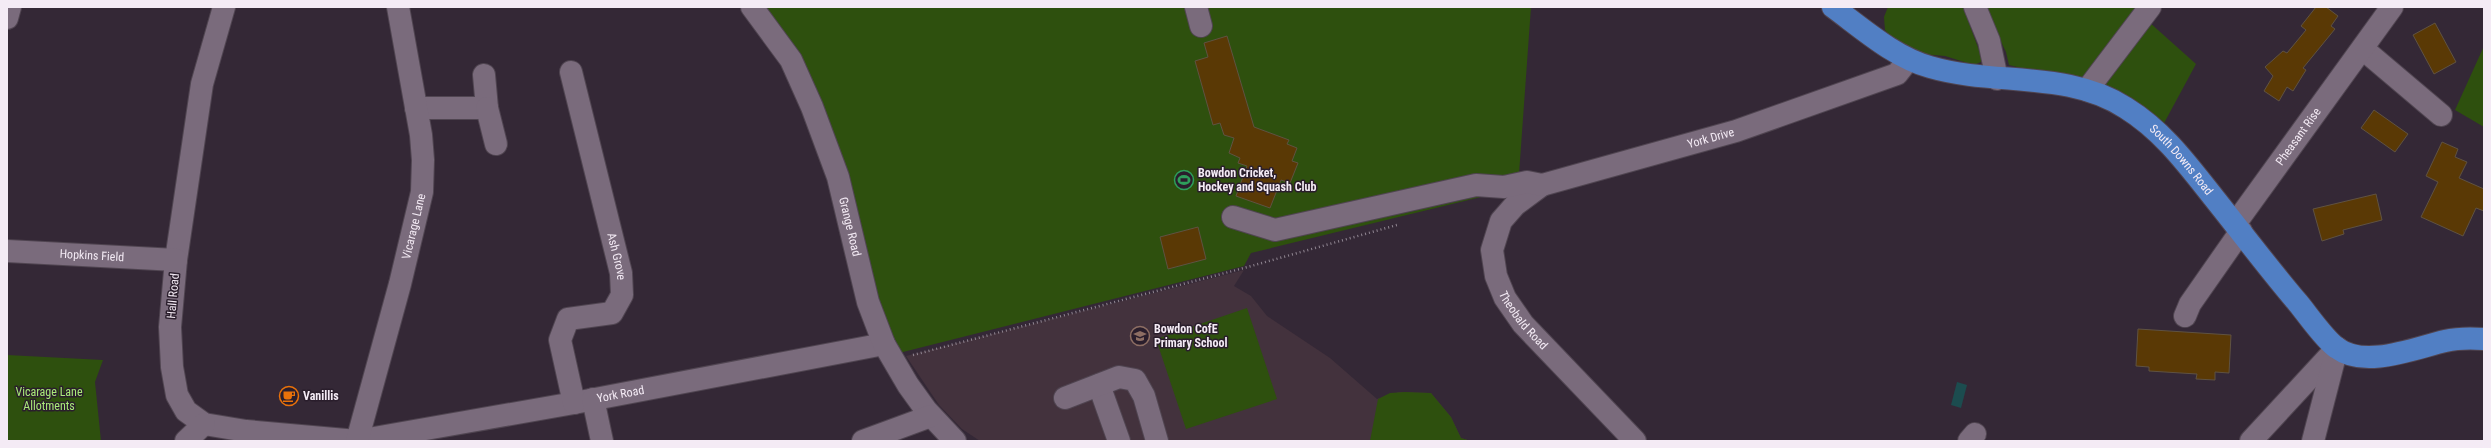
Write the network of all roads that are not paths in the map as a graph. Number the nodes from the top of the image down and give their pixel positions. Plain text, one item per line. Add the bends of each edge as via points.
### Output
1 (10, 7) edge
2 (224, 7) edge
3 (398, 7) edge
4 (752, 7) edge
5 (1833, 7) edge
6 (1975, 7) edge
7 (2150, 7) edge
8 (2392, 7) edge
9 (7, 18) edge
10 (2362, 50) junction
11 (1908, 60) junction
12 (571, 72) dead end
13 (484, 74) dead end
14 (1997, 79) junction
15 (2087, 90) junction
16 (416, 108) junction
17 (486, 108) junction
18 (2441, 115) dead end
19 (496, 144) dead end
20 (1542, 185) junction
21 (1233, 217) dead end
22 (2238, 228) junction
23 (7, 251) edge
24 (176, 260) junction
25 (2185, 316) dead end
26 (2484, 339) edge
27 (2337, 348) junction
28 (889, 352) junction
29 (1099, 384) junction
30 (1065, 398) dead end
31 (584, 401) junction
32 (931, 416) junction
33 (204, 424) junction
34 (186, 441) edge
35 (357, 441) edge
36 (602, 441) edge
37 (863, 441) edge
38 (955, 441) edge
39 (1119, 441) edge
40 (1157, 441) edge
41 (1635, 441) edge
42 (2251, 441) edge
43 (2313, 441) edge

1 - 9 street
2 - 24 street, Hall Road via 202,84
3 - 16 street, Vicarage Lane
4 - 28 street, Grange Road via 791,60 812,107 838,177 868,302
5 - 11 main road, South Downs Road
6 - 14 street via 1989,41
7 - 15 street
8 - 10 street, Pheasant Rise
10 - 18 street
10 - 22 street, Pheasant Rise
11 - 14 main road, South Downs Road via 1931,68
11 - 20 street, York Drive via 1897,74 1736,131
12 - 31 street, Ash Grove via 621,273 622,295 612,312 568,319 560,340
13 - 17 street
14 - 15 main road, South Downs Road via 2044,81
15 - 22 main road, South Downs Road via 2124,106 2149,123 2183,159
16 - 17 street
16 - 35 street, Vicarage Lane via 423,160 422,192
17 - 19 street
20 - 21 street, York Drive via 1527,182 1504,187 1476,185 1275,230
20 - 41 street, Theobald Road via 1515,205 1501,221 1492,250 1496,276 1504,298 1523,324
22 - 25 street, Pheasant Rise
22 - 27 main road, South Downs Road
23 - 24 street, Hopkins Field
24 - 33 street, Hall Road via 170,327 174,386 180,404 186,412
26 - 27 main road via 2446,340 2398,353 2365,357
27 - 42 street
27 - 43 street
28 - 31 street, York Road
28 - 32 street, Grange Road via 908,386
29 - 30 street
29 - 39 street
29 - 40 street via 1119,377 1136,380 1144,396
31 - 35 street, York Road
31 - 36 street
32 - 37 street
32 - 38 street, Grange Road
33 - 34 street
33 - 35 street, Hall Road via 246,432

